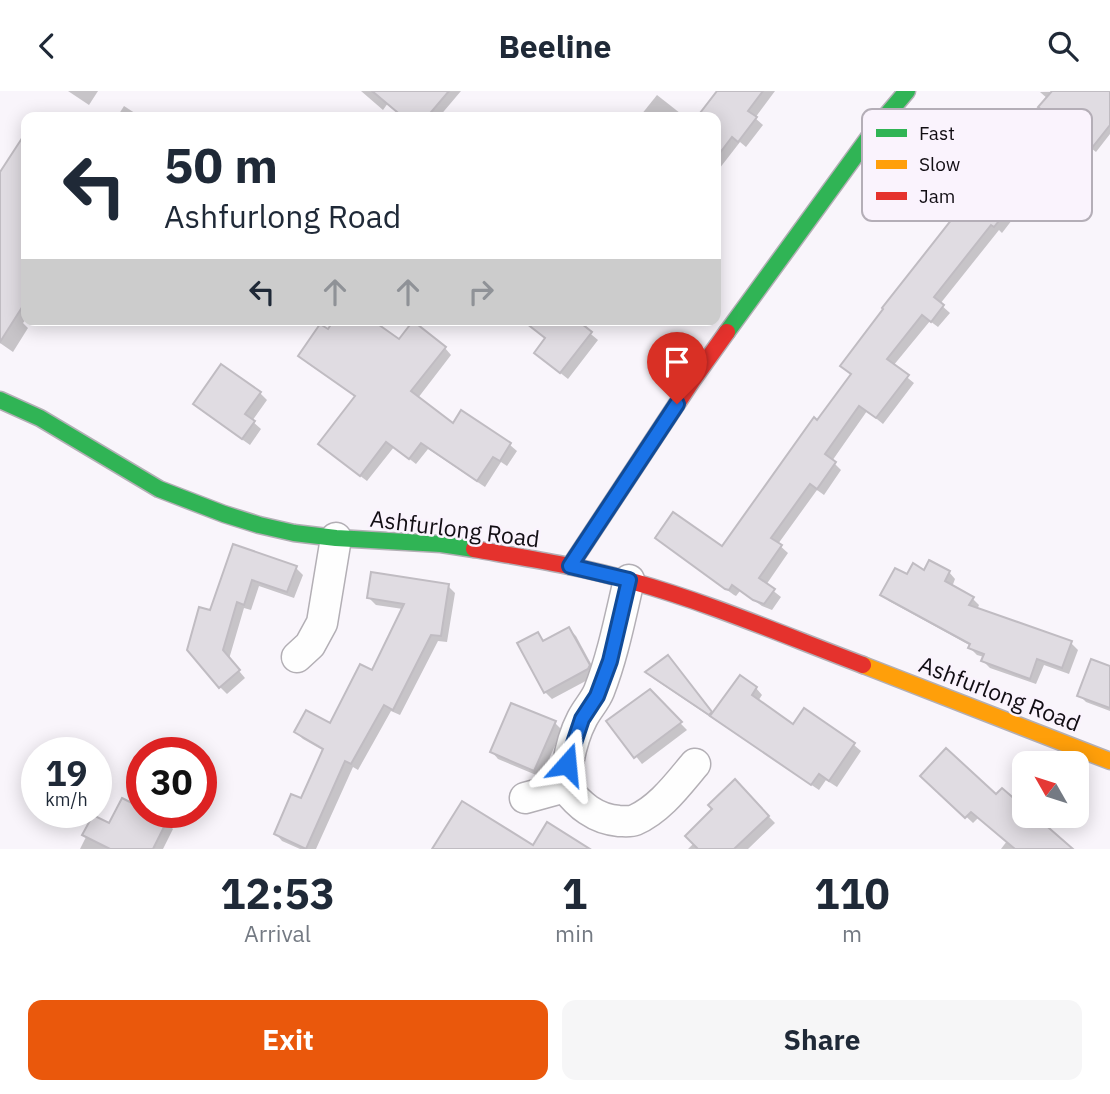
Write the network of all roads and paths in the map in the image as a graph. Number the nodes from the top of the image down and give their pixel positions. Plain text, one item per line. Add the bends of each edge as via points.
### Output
1 (907, 91) edge
2 (892, 109) edge
3 (862, 147) edge
4 (0, 400) edge
5 (336, 538) junction
6 (570, 566) junction
7 (629, 580) junction
8 (297, 657) dead end
9 (1110, 761) edge
10 (695, 764) dead end
11 (565, 787) junction
12 (525, 799) dead end

1 - 2 street
3 - 6 street via 699,371
4 - 5 street, Ashfurlong Road via 40,418 159,489 259,525
5 - 6 street, Ashfurlong Road via 441,544
5 - 8 street via 322,623
6 - 7 street, Ashfurlong Road
7 - 9 street, Ashfurlong Road via 687,597
7 - 11 street via 610,661 573,744
10 - 11 street via 650,811 632,822 592,813
11 - 12 street

